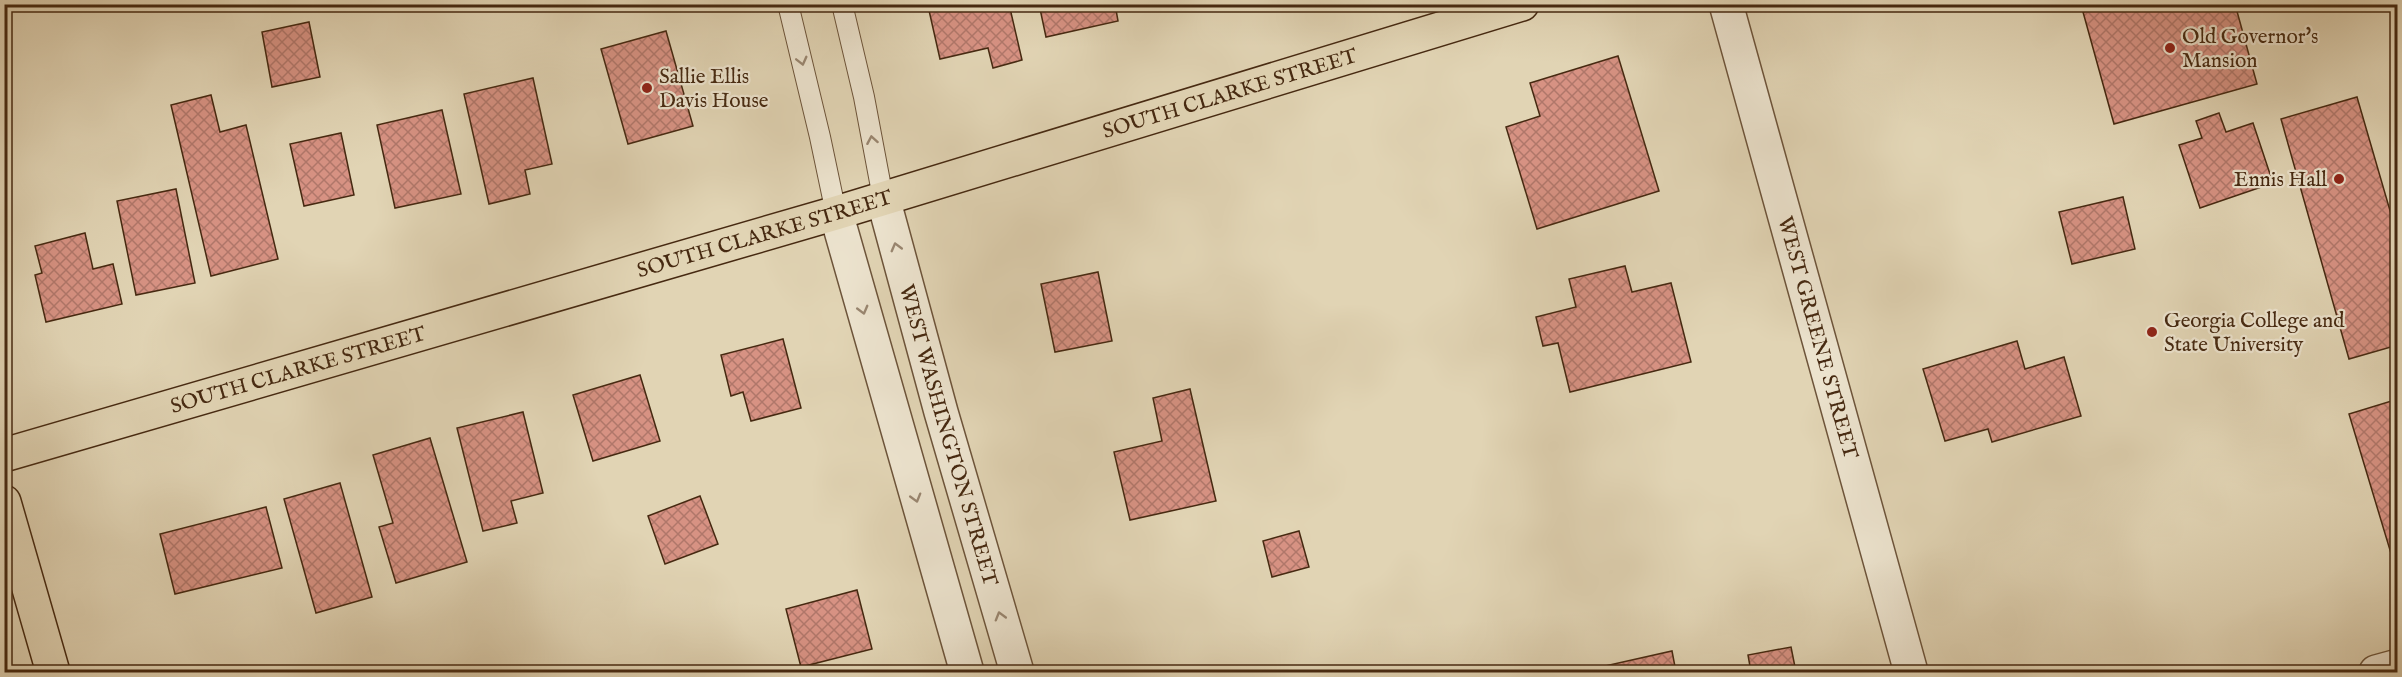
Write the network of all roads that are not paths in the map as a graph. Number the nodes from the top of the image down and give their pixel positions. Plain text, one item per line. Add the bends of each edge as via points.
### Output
1 (788, 4) edge
2 (842, 4) edge
3 (1522, 4) edge
4 (1726, 4) edge
5 (883, 198) junction
6 (836, 213) junction
7 (4, 455) edge
8 (4, 502) edge
9 (2397, 666) edge
10 (53, 672) edge
11 (967, 672) edge
12 (1017, 672) edge
13 (1911, 672) edge
14 (2376, 672) edge

1 -> 6 lane
5 -> 2 lane
3 - 5 main road, SOUTH CLARKE STREET
4 - 13 street, WEST GREENE STREET
5 - 6 main road, SOUTH CLARKE STREET
12 -> 5 street, WEST WASHINGTON STREET
6 - 7 main road, SOUTH CLARKE STREET
6 -> 11 street
8 - 10 main road
9 - 14 street

